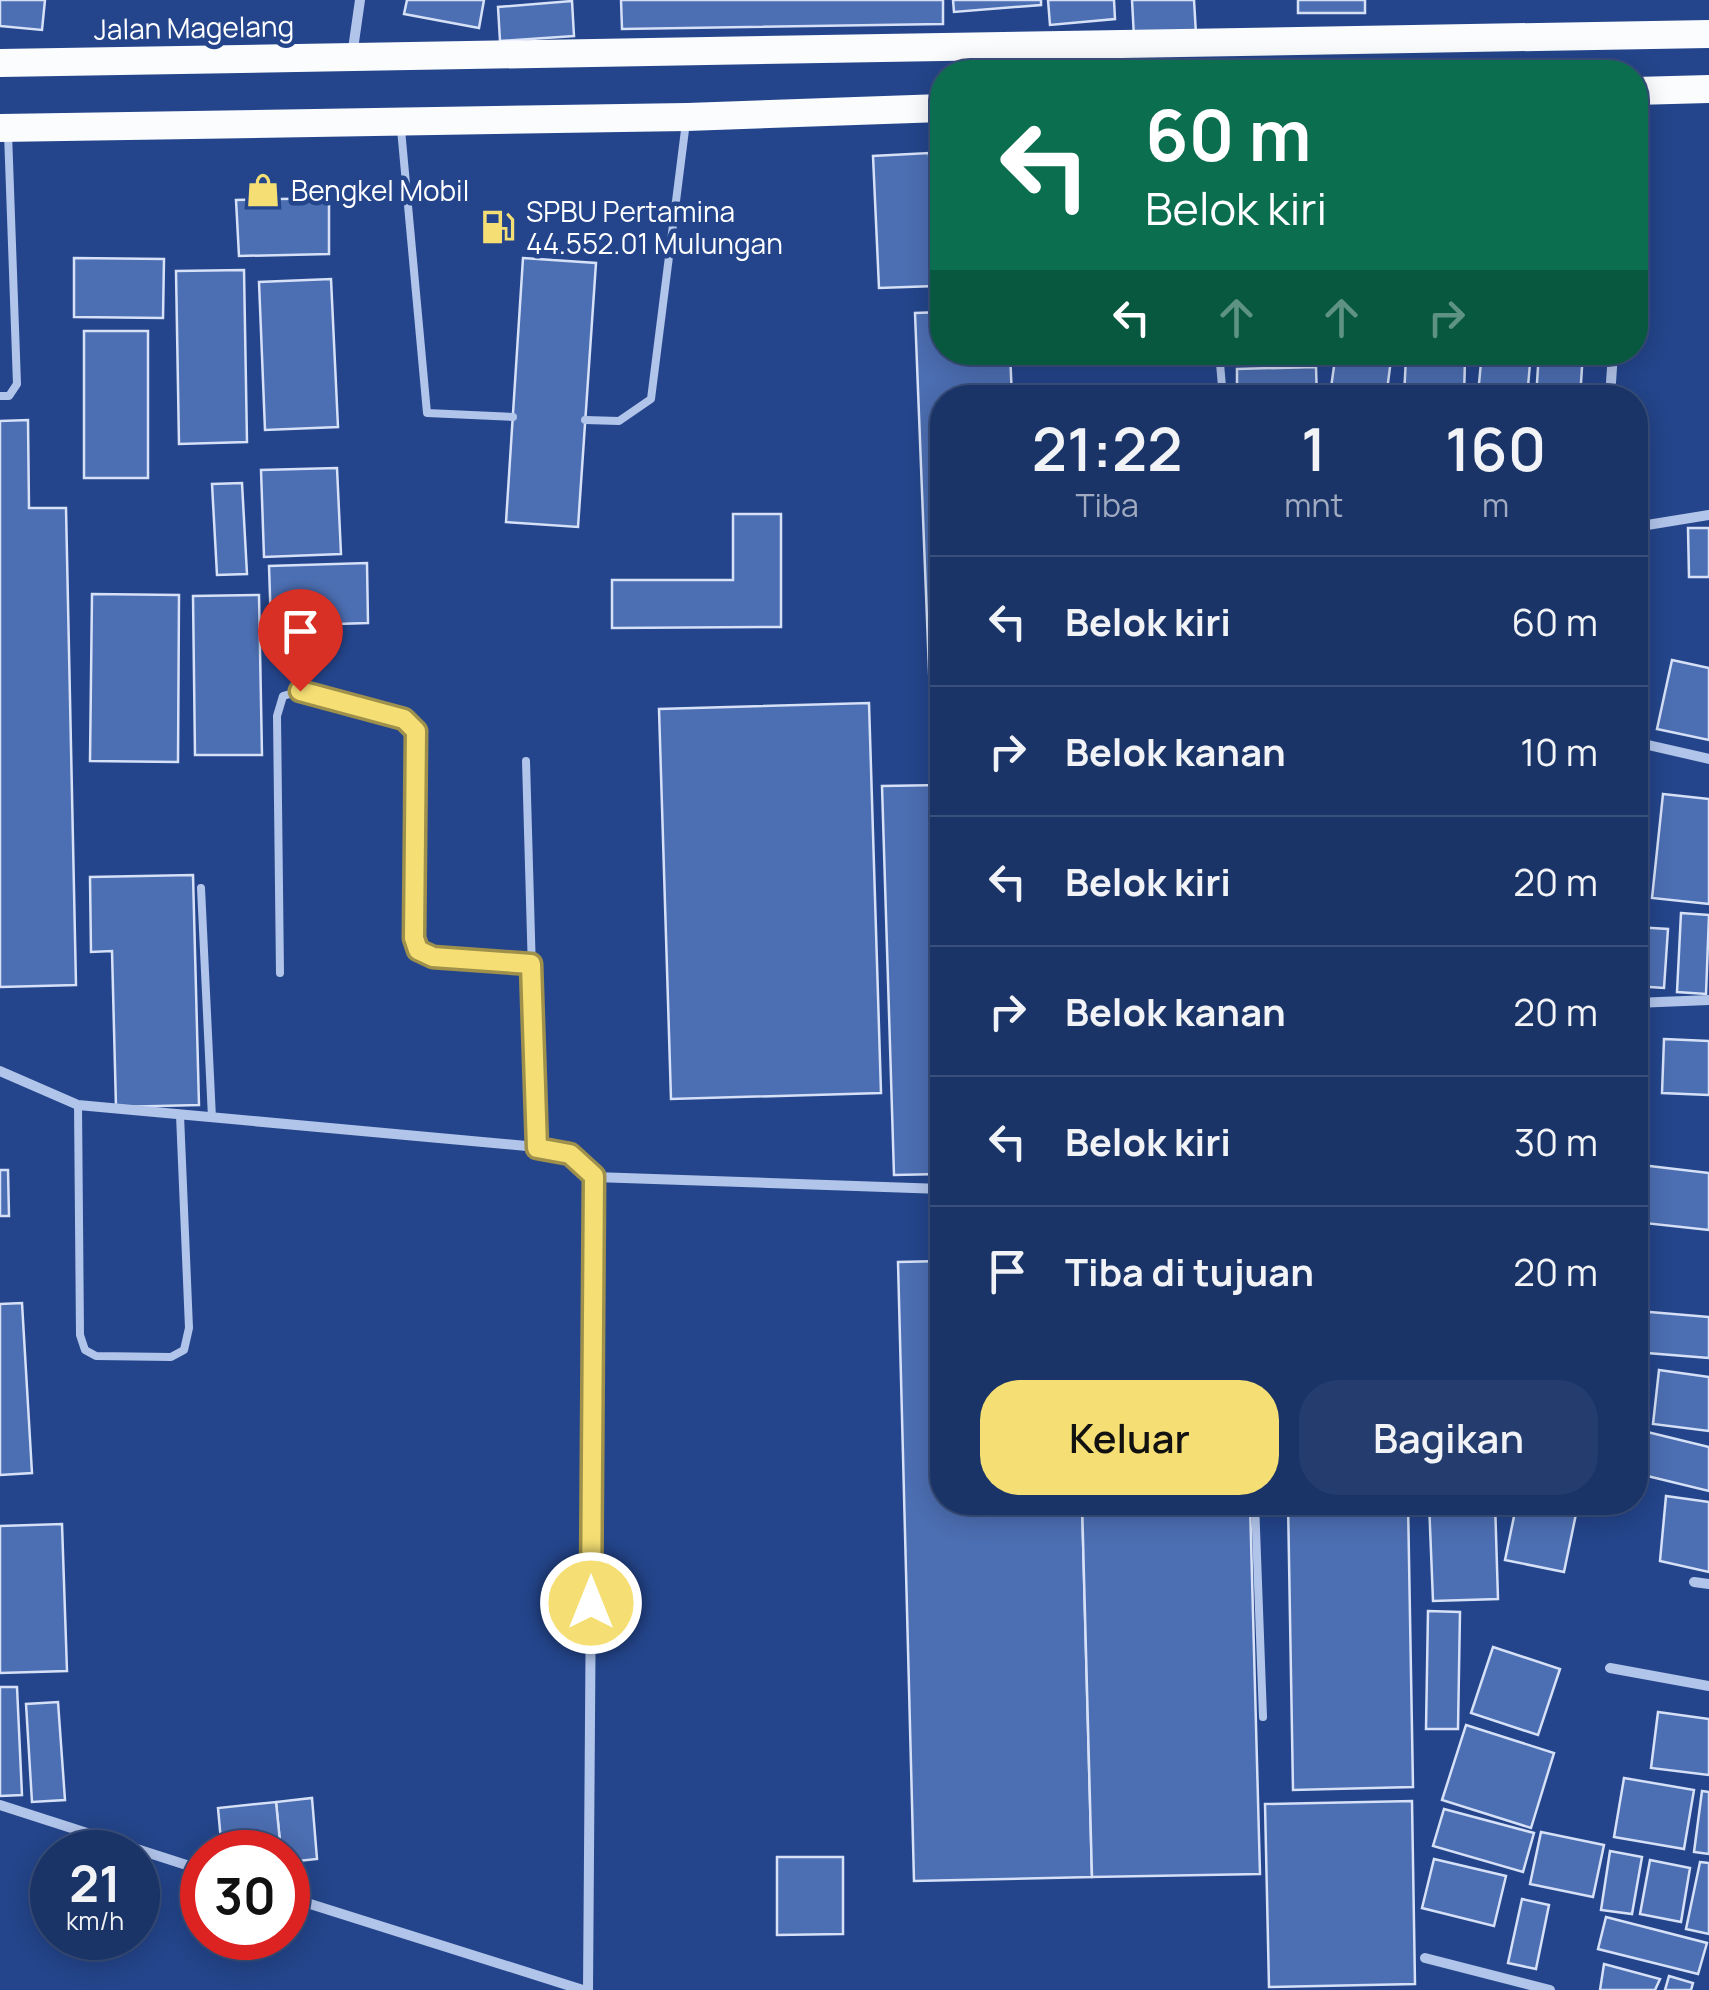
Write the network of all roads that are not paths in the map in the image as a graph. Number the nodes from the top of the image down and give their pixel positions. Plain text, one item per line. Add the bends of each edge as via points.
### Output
1 (360, 0) edge
2 (1709, 34) edge
3 (1073, 44) junction
4 (352, 57) junction
5 (1074, 60) edge
6 (0, 64) edge
7 (1709, 89) edge
8 (1648, 91) edge
9 (930, 108) edge
10 (687, 117) junction
11 (400, 122) junction
12 (4, 128) edge
13 (0, 396) edge
14 (513, 416) dead end
15 (585, 420) dead end
16 (1709, 516) edge
17 (1648, 525) edge
18 (1648, 745) edge
19 (1709, 759) edge
20 (526, 761) dead end
21 (201, 888) dead end
22 (531, 964) junction
23 (280, 973) dead end
24 (1709, 1000) edge
25 (1648, 1002) edge
26 (0, 1071) edge
27 (78, 1105) junction
28 (180, 1115) junction
29 (212, 1118) junction
30 (537, 1148) junction
31 (594, 1176) junction
32 (930, 1188) edge
33 (1255, 1515) edge
34 (1694, 1582) dead end
35 (1709, 1584) edge
36 (1610, 1668) dead end
37 (1709, 1686) edge
38 (1263, 1717) dead end
39 (0, 1805) edge
40 (180, 1863) edge
41 (310, 1904) edge
42 (1425, 1958) dead end
43 (586, 1990) edge
44 (1550, 1990) edge

1 - 4 street
2 - 3 highway, Jalan Magelang
3 - 4 highway, Jalan Magelang
3 - 5 highway
4 - 6 highway, Jalan Magelang
7 - 8 highway
9 - 10 highway
10 - 11 highway
10 - 15 lane via 651,399 619,421
11 - 12 highway
11 - 14 lane via 427,412
12 - 13 lane via 17,384 9,396
16 - 17 street
18 - 19 street
20 - 22 lane
21 - 29 lane
22 - 23 lane via 433,957 418,950 416,731 404,719 300,691 282,696 276,716
22 - 30 lane
24 - 25 street
26 - 27 street
27 - 28 street
27 - 28 lane via 80,1335 85,1350 96,1356 171,1357 184,1350
28 - 29 street
29 - 30 street
30 - 31 street via 570,1154
31 - 32 street
31 - 43 street
33 - 38 lane
34 - 35 street
36 - 37 street
39 - 40 street
41 - 43 street
42 - 44 street

